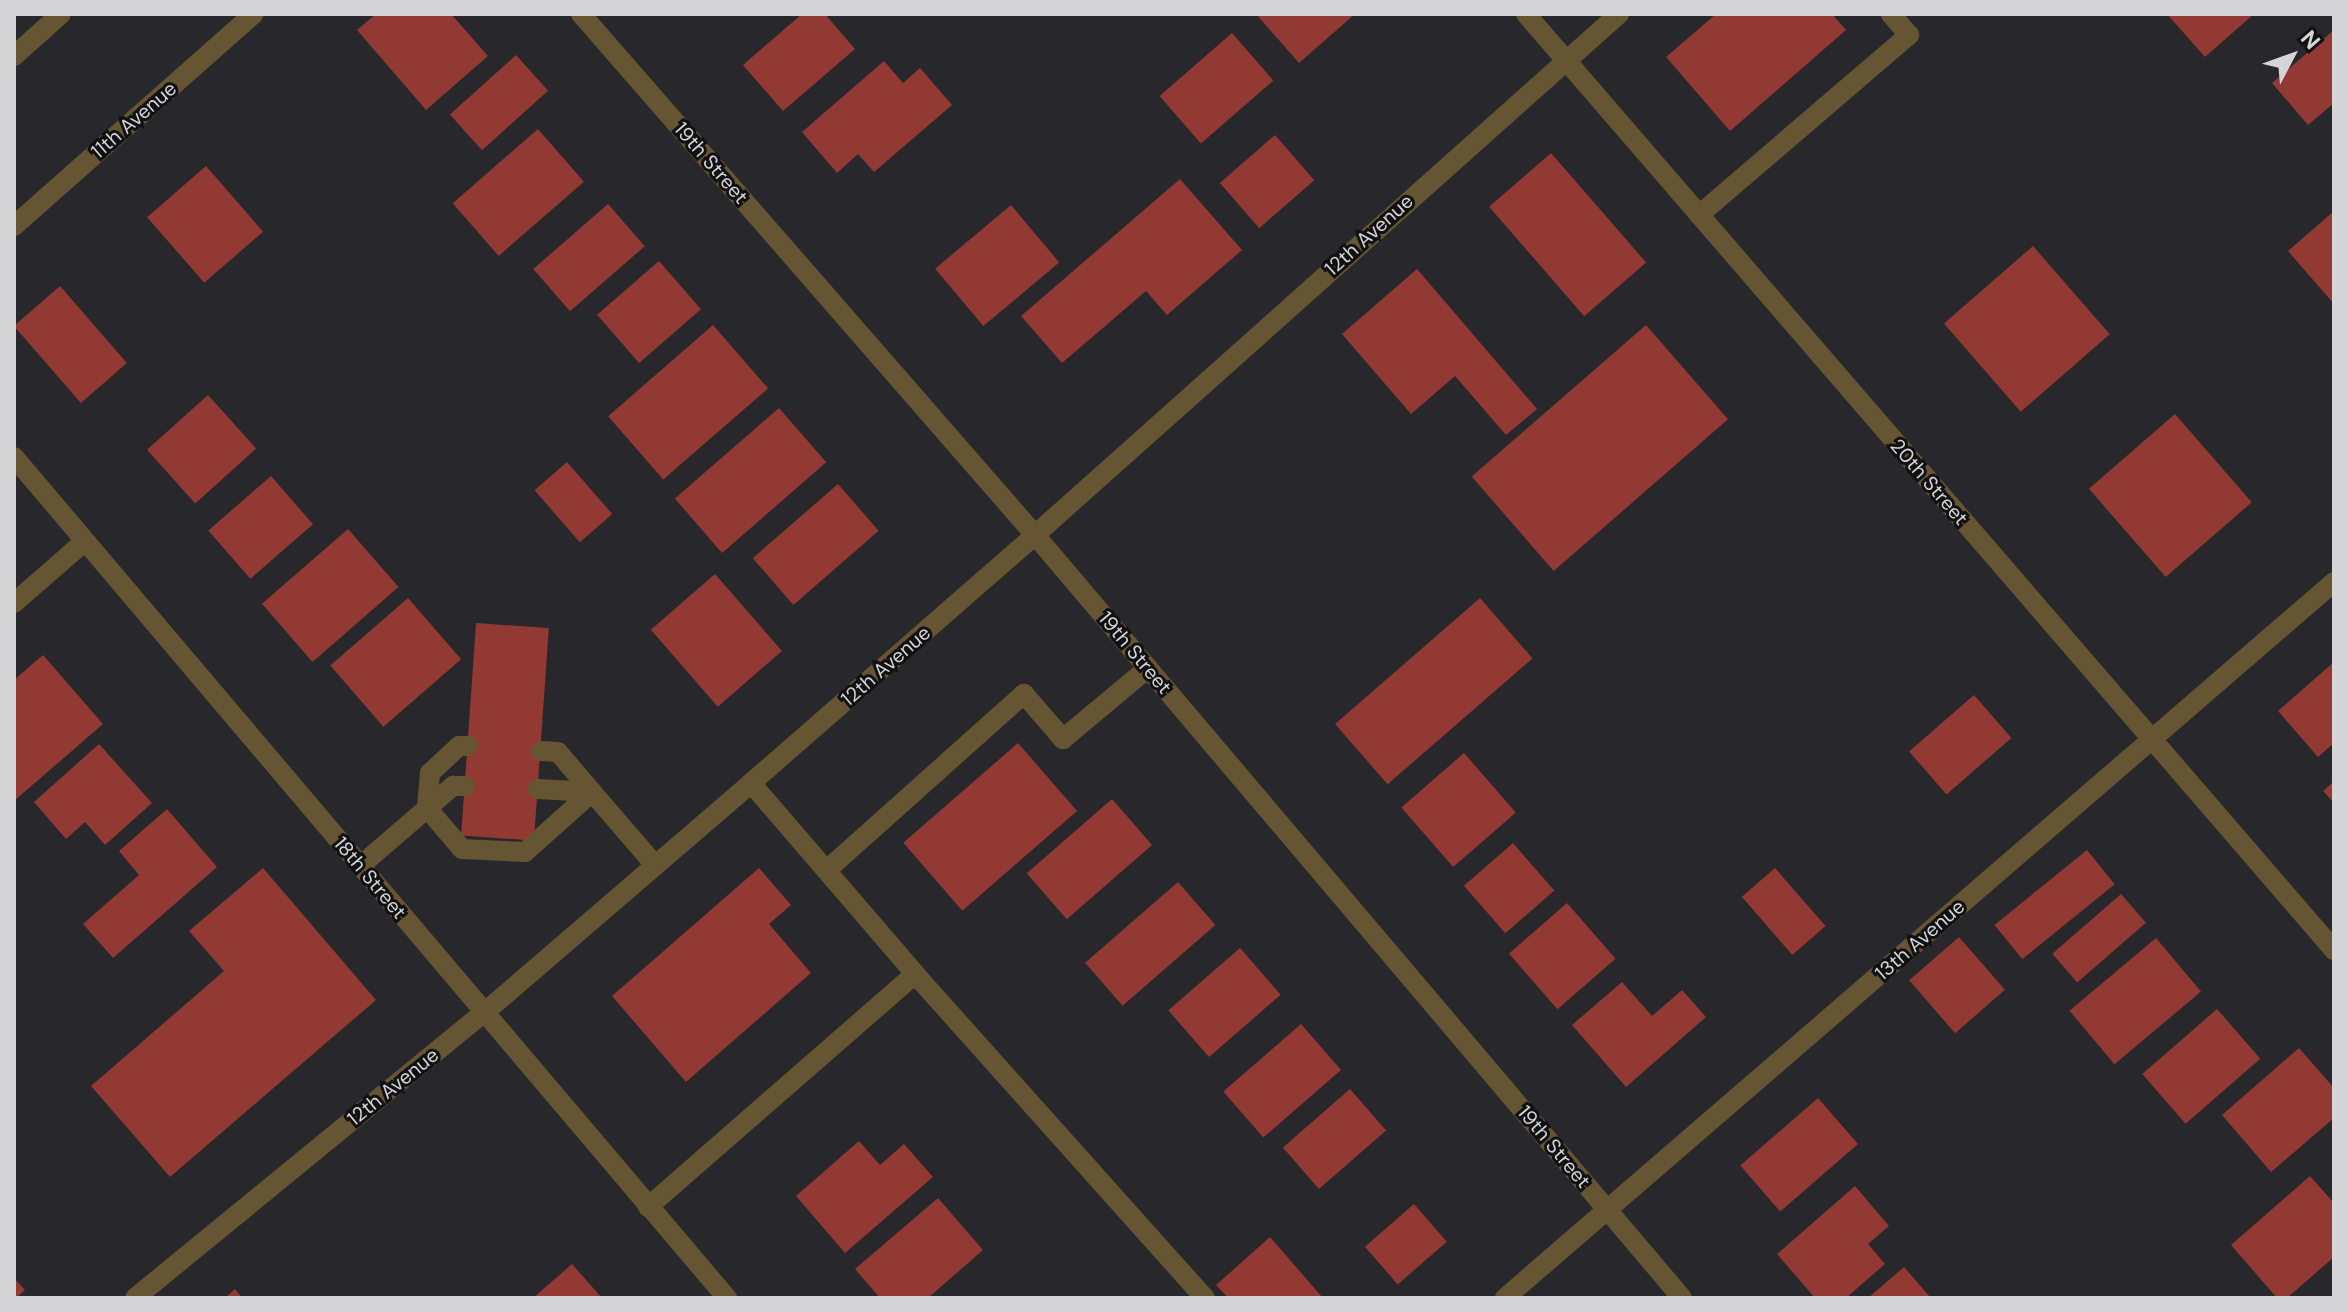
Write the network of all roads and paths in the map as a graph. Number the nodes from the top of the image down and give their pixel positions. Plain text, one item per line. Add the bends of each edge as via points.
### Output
1 (61, 14) edge
2 (254, 14) edge
3 (581, 14) edge
4 (1526, 14) edge
5 (1619, 14) edge
6 (1891, 14) edge
7 (14, 56) edge
8 (1565, 59) junction
9 (1699, 215) junction
10 (14, 226) edge
11 (14, 457) edge
12 (1035, 535) junction
13 (85, 541) junction
14 (2334, 582) edge
15 (14, 603) edge
16 (1148, 668) junction
17 (2152, 741) junction
18 (468, 746) dead end
19 (541, 751) dead end
20 (751, 783) junction
21 (465, 786) dead end
22 (538, 789) dead end
23 (592, 792) junction
24 (427, 808) junction
25 (655, 865) junction
26 (360, 866) junction
27 (828, 869) junction
28 (2334, 950) edge
29 (915, 974) junction
30 (485, 1012) junction
31 (648, 1207) junction
32 (1606, 1209) junction
33 (135, 1298) edge
34 (727, 1298) edge
35 (1205, 1298) edge
36 (1505, 1298) edge
37 (1682, 1298) edge

1 - 7 street
2 - 10 street, 11th Avenue
3 - 12 street, 19th Street
4 - 8 street, 20th Street
5 - 8 street, 12th Avenue
6 - 9 street via 1909,35
8 - 9 street, 20th Street
8 - 12 street, 12th Avenue
9 - 17 street, 20th Street
11 - 13 street, 18th Street
12 - 16 street, 19th Street
12 - 20 street, 12th Avenue
13 - 15 street
13 - 26 street, 18th Street
14 - 17 street, 13th Avenue
16 - 27 street via 1063,739 1024,694
16 - 32 street, 19th Street
17 - 28 street, 20th Street
17 - 32 street, 13th Avenue
18 - 24 street via 459,746 430,773
19 - 23 street via 558,752
20 - 25 street, 12th Avenue
20 - 27 street
21 - 24 street via 453,786
22 - 23 street
23 - 24 street via 525,852 462,849
23 - 25 street
24 - 26 street
25 - 30 street, 12th Avenue
26 - 30 street, 18th Street
27 - 29 street
29 - 31 street
29 - 35 street
30 - 31 street, 18th Street
30 - 33 street, 12th Avenue
31 - 34 street, 18th Street
32 - 36 street, 13th Avenue
32 - 37 street, 19th Street

